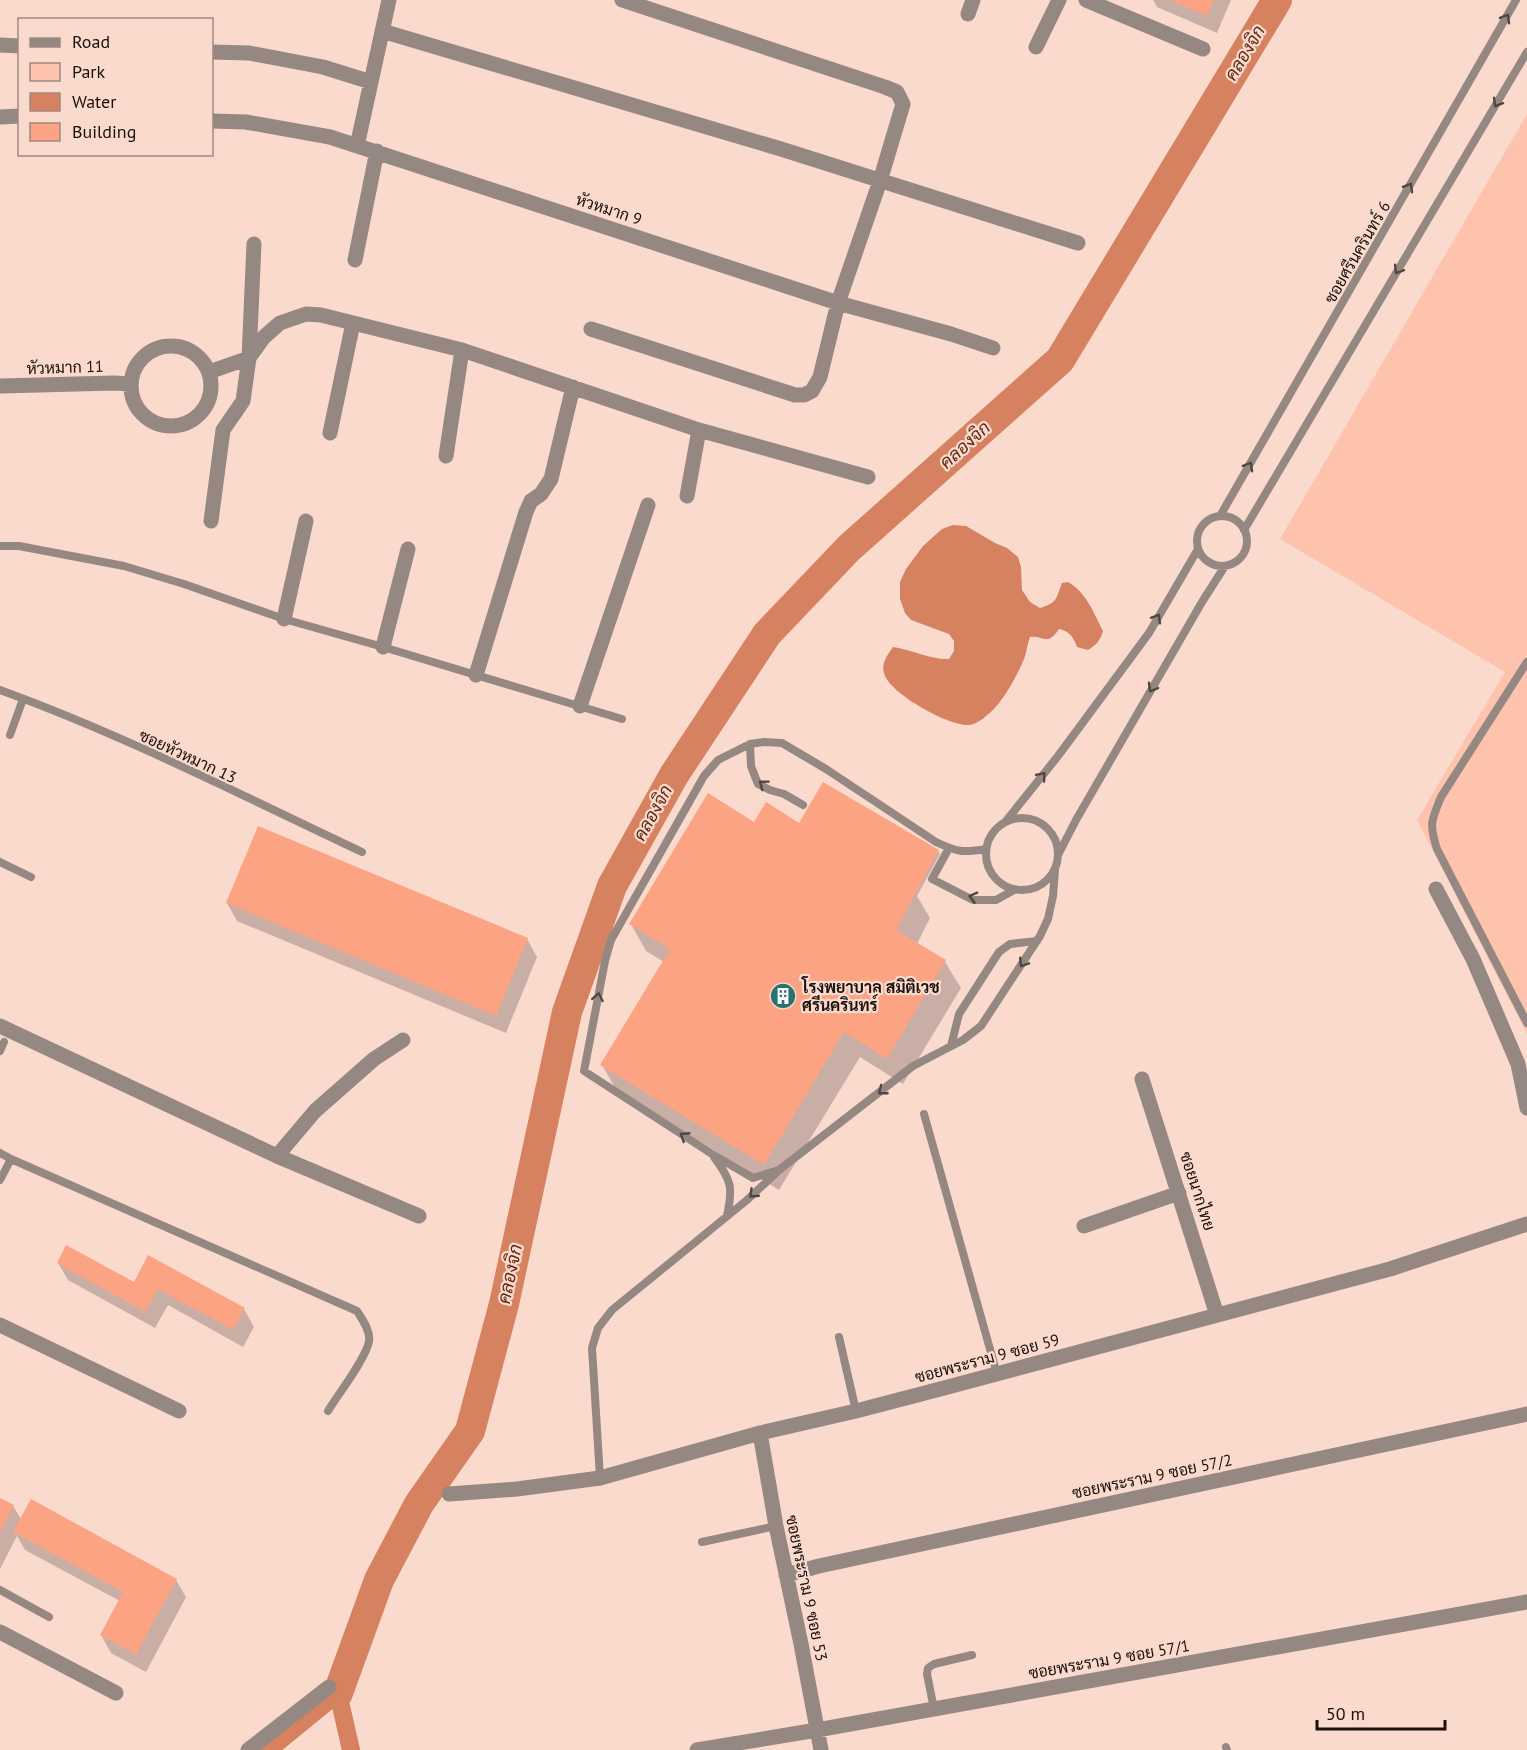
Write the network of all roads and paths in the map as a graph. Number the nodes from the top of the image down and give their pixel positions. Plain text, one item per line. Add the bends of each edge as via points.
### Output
1 (389, 0) edge
2 (622, 0) edge
3 (1059, 0) edge
4 (1086, 0) edge
5 (1516, 0) edge
6 (382, 31) junction
7 (0, 45) edge
8 (18, 46) edge
9 (1036, 47) dead end
10 (1203, 49) dead end
11 (213, 52) edge
12 (1527, 52) edge
13 (371, 82) junction
14 (18, 116) edge
15 (0, 117) edge
16 (213, 121) edge
17 (357, 146) junction
18 (377, 151) junction
19 (880, 181) junction
20 (1078, 243) dead end
21 (254, 244) dead end
22 (355, 260) dead end
23 (838, 303) junction
24 (353, 323) junction
25 (591, 329) dead end
26 (993, 348) dead end
27 (462, 350) junction
28 (249, 358) junction
29 (209, 372) junction
30 (131, 384) junction
31 (0, 386) edge
32 (573, 387) junction
33 (699, 430) junction
34 (330, 433) dead end
35 (446, 456) dead end
36 (868, 477) dead end
37 (687, 496) dead end
38 (648, 505) dead end
39 (1220, 516) junction
40 (210, 521) dead end
41 (306, 521) dead end
42 (1244, 530) junction
43 (0, 546) edge
44 (408, 549) dead end
45 (1198, 549) junction
46 (1225, 566) junction
47 (285, 619) junction
48 (383, 647) junction
49 (1527, 662) edge
50 (476, 675) junction
51 (0, 690) edge
52 (23, 699) junction
53 (580, 706) junction
54 (622, 720) dead end
55 (10, 735) dead end
56 (750, 744) junction
57 (803, 805) dead end
58 (1006, 821) junction
59 (949, 848) junction
60 (986, 849) junction
61 (362, 852) dead end
62 (1058, 855) junction
63 (0, 862) edge
64 (1055, 870) junction
65 (31, 876) dead end
66 (1436, 889) dead end
67 (1014, 890) junction
68 (1037, 941) junction
69 (1527, 1023) edge
70 (0, 1026) edge
71 (403, 1040) dead end
72 (4, 1042) dead end
73 (951, 1046) junction
74 (0, 1050) edge
75 (1142, 1079) dead end
76 (1527, 1108) edge
77 (924, 1114) dead end
78 (0, 1153) edge
79 (712, 1154) junction
80 (278, 1156) junction
81 (11, 1159) junction
82 (779, 1170) junction
83 (0, 1180) edge
84 (1179, 1193) junction
85 (419, 1216) dead end
86 (727, 1216) junction
87 (1527, 1224) edge
88 (1084, 1226) dead end
89 (1217, 1315) junction
90 (0, 1324) edge
91 (839, 1337) dead end
92 (997, 1374) junction
93 (179, 1411) dead end
94 (327, 1411) dead end
95 (856, 1411) junction
96 (1527, 1414) edge
97 (760, 1433) junction
98 (600, 1478) junction
99 (450, 1494) dead end
100 (776, 1526) junction
101 (702, 1542) dead end
102 (786, 1575) junction
103 (0, 1590) edge
104 (1527, 1602) edge
105 (48, 1617) dead end
106 (0, 1632) edge
107 (972, 1655) dead end
108 (329, 1687) dead end
109 (116, 1693) dead end
110 (934, 1709) junction
111 (817, 1730) junction
112 (248, 1750) edge
113 (697, 1750) edge
114 (821, 1750) edge

1 - 6 street
2 - 19 street via 897,92 903,104
3 - 9 street
4 - 10 street
39 -> 5 lane, ซอยศรีนครินทร์ 6
6 - 13 street
6 - 19 street
7 - 8 street
11 - 13 street via 249,53 323,67
12 -> 42 lane
13 - 17 street
14 - 15 street
16 - 17 street, หัวหมาก 9 via 246,122 330,137
17 - 18 street, หัวหมาก 9
18 - 22 street
18 - 23 street, หัวหมาก 9
19 - 20 street
19 - 23 street
21 - 28 street
23 - 25 street via 820,376 812,392 804,395
23 - 26 street, หัวหมาก 9
24 - 27 street
24 - 28 street via 306,314 280,322
24 - 34 street
27 - 32 street
27 - 35 street
28 - 29 street
28 - 40 street via 243,401 223,430
29 - 30 street via 201,358 190,350 178,345 164,346 141,359
29 - 30 street via 212,384 205,409 184,424 171,426 147,418 132,397
30 - 31 street, หัวหมาก 11
32 - 33 street
32 - 50 street via 551,479 526,512
33 - 36 street
33 - 37 street
38 - 53 street
39 - 42 lane via 1234,520
39 - 45 lane, ซอยศรีนครินทร์ 6 via 1202,527
41 - 47 street
42 - 46 lane via 1244,553
43 - 47 lane via 19,546 124,566
44 - 48 street
45 - 46 lane via 1212,564
58 -> 45 lane, ซอยศรีนครินทร์ 6 via 1149,633
46 -> 62 lane
47 - 48 lane
48 - 50 lane
49 - 69 lane via 1441,797 1431,819 1431,831
50 - 53 lane
51 - 52 lane, ซอยหัวหมาก 13
52 - 55 lane
52 - 61 lane, ซอยหัวหมาก 13 via 165,759
53 - 54 lane
57 -> 56 lane via 758,784 750,766
56 - 59 lane via 782,743
79 -> 56 lane via 584,1071 611,940 704,776 718,760
58 - 60 lane via 996,828
58 - 62 lane via 1030,819 1041,824 1053,837
59 - 60 lane via 969,852
67 -> 59 lane via 996,900 973,900 932,879
60 - 67 lane via 989,870 995,879
62 - 64 lane
63 - 65 lane
64 - 67 lane via 1038,887
64 - 68 lane via 1048,919
66 - 76 street via 1473,959 1518,1064
68 -> 73 lane via 981,1026
68 - 73 lane via 1010,944 999,952 959,1014
70 - 80 street
71 - 80 street via 374,1059 315,1110
72 - 74 lane
73 -> 82 lane via 913,1066
75 - 84 street, ซอยนากไทย
77 - 92 lane
78 - 81 lane
79 - 82 lane via 753,1178
79 - 86 lane via 730,1182
80 - 85 street
81 - 83 lane
81 - 94 lane via 357,1311 370,1340
82 -> 86 lane
84 - 88 street
84 - 89 street, ซอยนากไทย
86 - 98 lane via 612,1310 598,1328 592,1348
87 - 89 street, ซอยพระราม 9 ซอย 59 via 1390,1269
89 - 92 street, ซอยพระราม 9 ซอย 59
90 - 93 street
91 - 95 lane
92 - 95 street, ซอยพระราม 9 ซอย 59
95 - 97 street, ซอยพระราม 9 ซอย 59
96 - 102 street, ซอยพระราม 9 ซอย 57/2
97 - 98 street, ซอยพระราม 9 ซอย 59
97 - 100 street, ซอยพระราม 9 ซอย 53
98 - 99 street, ซอยพระราม 9 ซอย 59
100 - 101 lane
100 - 102 street, ซอยพระราม 9 ซอย 53
102 - 111 street, ซอยพระราม 9 ซอย 53
103 - 105 lane
104 - 110 street, ซอยพระราม 9 ซอย 57/1
106 - 109 street
107 - 110 lane via 928,1668
108 - 112 street
110 - 111 street, ซอยพระราม 9 ซอย 57/1
111 - 113 street, ซอยพระราม 9 ซอย 57/1
111 - 114 street, ซอยพระราม 9 ซอย 53

